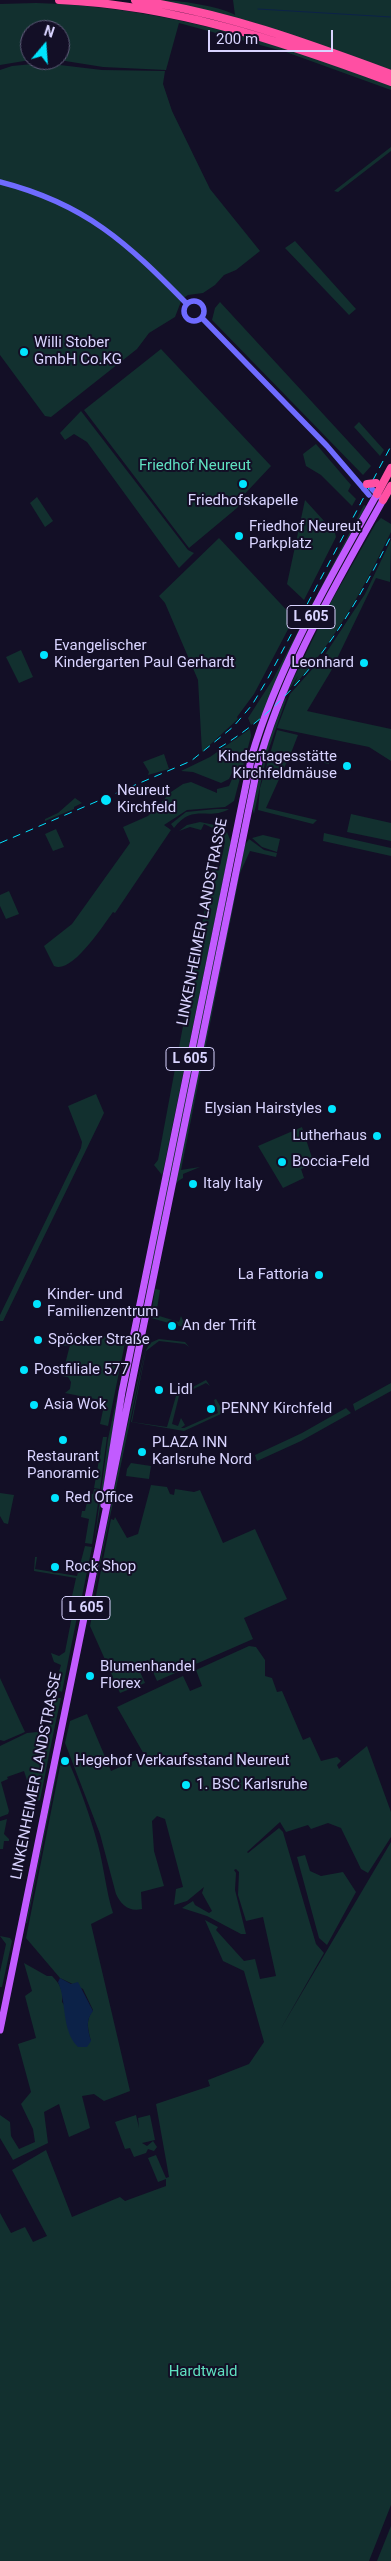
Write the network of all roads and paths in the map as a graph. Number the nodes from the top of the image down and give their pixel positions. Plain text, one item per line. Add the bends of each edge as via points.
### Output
1 (59, 0) edge
2 (135, 0) edge
3 (391, 74) edge
4 (391, 82) edge
5 (0, 182) edge
6 (187, 304) junction
7 (202, 318) junction
8 (391, 468) edge
9 (391, 486) edge
10 (371, 491) junction
11 (381, 503) junction
12 (102, 1528) junction
13 (0, 2030) edge

1 - 4 highway via 149,9 222,24
2 - 3 highway via 196,11 254,27
5 - 6 main road via 56,200 94,220 137,254
6 - 7 main road via 193,301 201,303 205,311
6 - 7 main road via 186,318 195,322
7 - 10 main road
8 - 10 highway
9 - 11 highway, L 605
10 - 11 main road
10 - 12 main road, LINKENHEIMER LANDSTRASSE / L 605 via 271,702 254,749 136,1322 114,1439
11 - 12 main road, LINKENHEIMER LANDSTRASSE / L 605 via 287,684 261,753
12 - 13 main road, LINKENHEIMER LANDSTRASSE / L 605

